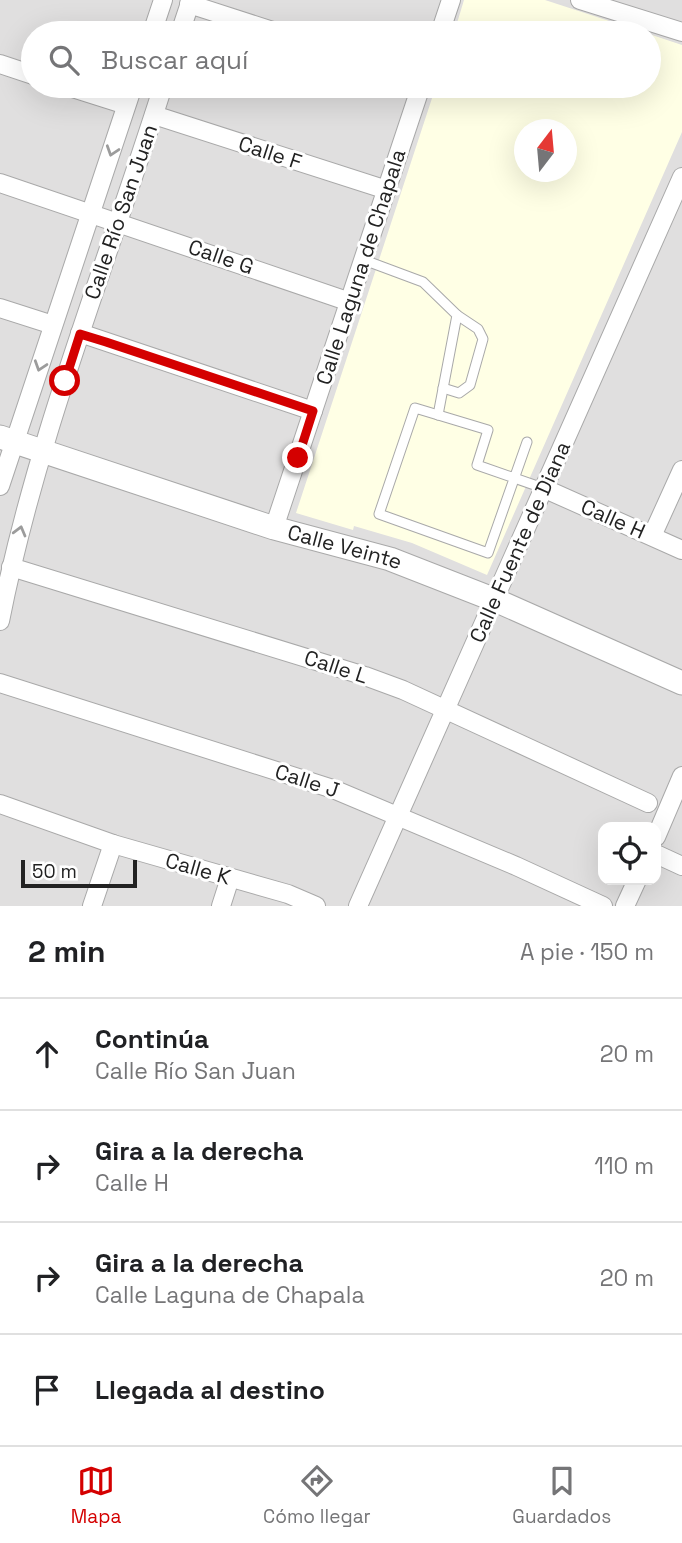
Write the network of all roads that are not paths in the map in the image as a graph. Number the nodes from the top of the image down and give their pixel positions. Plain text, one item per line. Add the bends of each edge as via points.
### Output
1 (163, 0) edge
2 (451, 0) edge
3 (580, 0) edge
4 (190, 2) edge
5 (156, 21) edge
6 (184, 21) edge
7 (245, 21) edge
8 (444, 21) edge
9 (647, 21) edge
10 (661, 25) edge
11 (682, 32) edge
12 (0, 64) edge
13 (21, 71) edge
14 (104, 98) edge
15 (129, 98) edge
16 (159, 98) edge
17 (417, 98) edge
18 (126, 105) junction
19 (154, 115) junction
20 (682, 177) edge
21 (0, 183) edge
22 (387, 190) junction
23 (91, 213) junction
24 (118, 222) junction
25 (364, 260) junction
26 (351, 302) junction
27 (0, 308) edge
28 (457, 315) junction
29 (53, 325) junction
30 (80, 334) junction
31 (443, 388) junction
32 (313, 411) junction
33 (438, 415) junction
34 (8, 440) edge
35 (527, 442) dead end
36 (42, 452) junction
37 (682, 470) edge
38 (515, 479) junction
39 (0, 486) edge
40 (543, 488) junction
41 (274, 528) junction
42 (652, 536) junction
43 (682, 550) edge
44 (11, 567) junction
45 (495, 600) junction
46 (0, 621) edge
47 (682, 682) edge
48 (0, 683) edge
49 (446, 710) junction
50 (682, 776) edge
51 (648, 803) dead end
52 (0, 804) edge
53 (398, 816) junction
54 (661, 825) edge
55 (113, 844) junction
56 (661, 856) edge
57 (682, 866) edge
58 (230, 878) junction
59 (635, 885) edge
60 (92, 906) edge
61 (221, 906) edge
62 (316, 906) edge
63 (358, 906) edge
64 (603, 906) edge
65 (625, 906) edge

1 - 5 street
2 - 8 street
3 - 9 street
4 - 6 street
4 - 7 street
10 - 11 street
12 - 13 street
14 - 18 street
15 - 18 street, Calle Río San Juan
16 - 19 street, Calle Río San Juan
17 - 22 street, Calle Laguna de Chapala
18 -> 23 street, Calle Río San Juan
19 - 22 street, Calle F
19 - 24 street, Calle Río San Juan
20 - 40 street, Calle Fuente de Diana
21 - 23 street, Calle G
22 - 25 street, Calle Laguna de Chapala
23 - 24 street, Calle G
23 - 29 street, Calle Río San Juan
24 - 26 street, Calle G
24 - 30 street, Calle Río San Juan
25 - 26 street, Calle Laguna de Chapala
25 - 28 lane via 423,282
26 - 32 street, Calle Laguna de Chapala
27 - 29 street
28 - 31 lane
28 - 31 lane via 478,329 483,339 470,385 459,393
29 -> 34 street, Calle Río San Juan
30 - 32 street
30 - 36 street, Calle Río San Juan
31 - 33 lane
32 - 41 street, Calle Laguna de Chapala
33 - 38 lane via 488,430 477,465
33 - 38 lane via 415,408 379,514 488,553
34 - 36 street, Calle Veinte
34 - 39 street, Calle Río San Juan
35 - 38 lane
36 - 41 street, Calle Veinte
44 -> 36 street, Calle Río San Juan
37 - 42 street
38 - 40 lane
40 - 42 street, Calle H
40 - 45 street, Calle Fuente de Diana
41 - 45 street, Calle Veinte via 390,559
42 - 43 street, Calle H
44 - 46 street, Calle Río San Juan
44 - 49 street, Calle L via 365,676
45 - 47 street, Calle Veinte
45 - 49 street, Calle Fuente de Diana
48 - 53 street, Calle J via 333,789
49 - 51 street, Calle L
49 - 53 street, Calle Fuente de Diana
50 - 54 street
52 - 55 street, Calle K
53 - 63 street, Calle Fuente de Diana
53 - 64 street, Calle J
55 - 58 street, Calle K
55 - 60 street
56 - 57 street
58 - 61 street
58 - 62 street, Calle K
59 - 65 street

